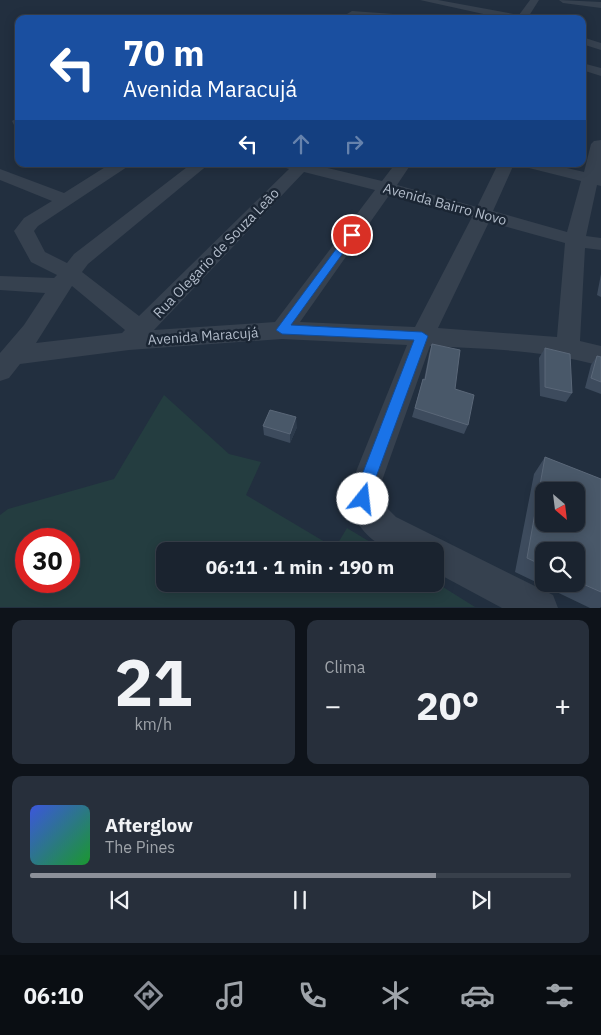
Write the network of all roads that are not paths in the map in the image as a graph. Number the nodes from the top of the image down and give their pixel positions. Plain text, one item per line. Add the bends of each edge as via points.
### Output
1 (424, 0) edge
2 (482, 0) edge
3 (535, 0) edge
4 (563, 0) edge
5 (589, 5) edge
6 (601, 5) edge
7 (473, 8) junction
8 (352, 14) dead end
9 (366, 15) edge
10 (504, 15) edge
11 (524, 15) edge
12 (586, 41) edge
13 (601, 47) edge
14 (586, 67) edge
15 (601, 72) edge
16 (599, 144) dead end
17 (116, 167) edge
18 (197, 167) edge
19 (296, 167) edge
20 (306, 167) edge
21 (401, 167) edge
22 (505, 167) edge
23 (543, 167) edge
24 (0, 174) edge
25 (595, 180) edge
26 (386, 187) junction
27 (66, 200) junction
28 (484, 214) junction
29 (575, 240) junction
30 (601, 244) edge
31 (64, 279) junction
32 (0, 283) edge
33 (282, 330) junction
34 (135, 336) junction
35 (422, 336) junction
36 (568, 347) junction
37 (601, 356) edge
38 (7, 363) edge
39 (413, 542) edge
40 (444, 559) edge
41 (540, 608) edge

1 - 7 street
2 - 7 street
3 - 11 street
4 - 5 street
5 - 6 street
7 - 10 street
8 - 9 street
12 - 13 street
14 - 15 street
16 - 25 street
17 - 27 street
18 - 31 street via 97,245
19 - 34 street, Rua Olegario de Souza Leão
20 - 26 street, Avenida Bairro Novo
21 - 26 street
22 - 28 street
23 - 25 street
24 - 27 street
25 - 29 street
26 - 28 street, Avenida Bairro Novo
26 - 33 street
27 - 31 street via 31,222 24,231 38,256
28 - 29 street, Avenida Bairro Novo
28 - 35 street
29 - 30 street, Avenida Bairro Novo
29 - 36 street
31 - 32 street
31 - 34 street
31 - 38 street via 32,331
33 - 34 street, Avenida Maracujá
33 - 35 street, Avenida Maracujá
34 - 38 street, Avenida Maracujá
35 - 36 street, Avenida Maracujá
35 - 39 street via 364,488 363,499 367,512 376,523
36 - 37 street, Avenida Maracujá
40 - 41 street

